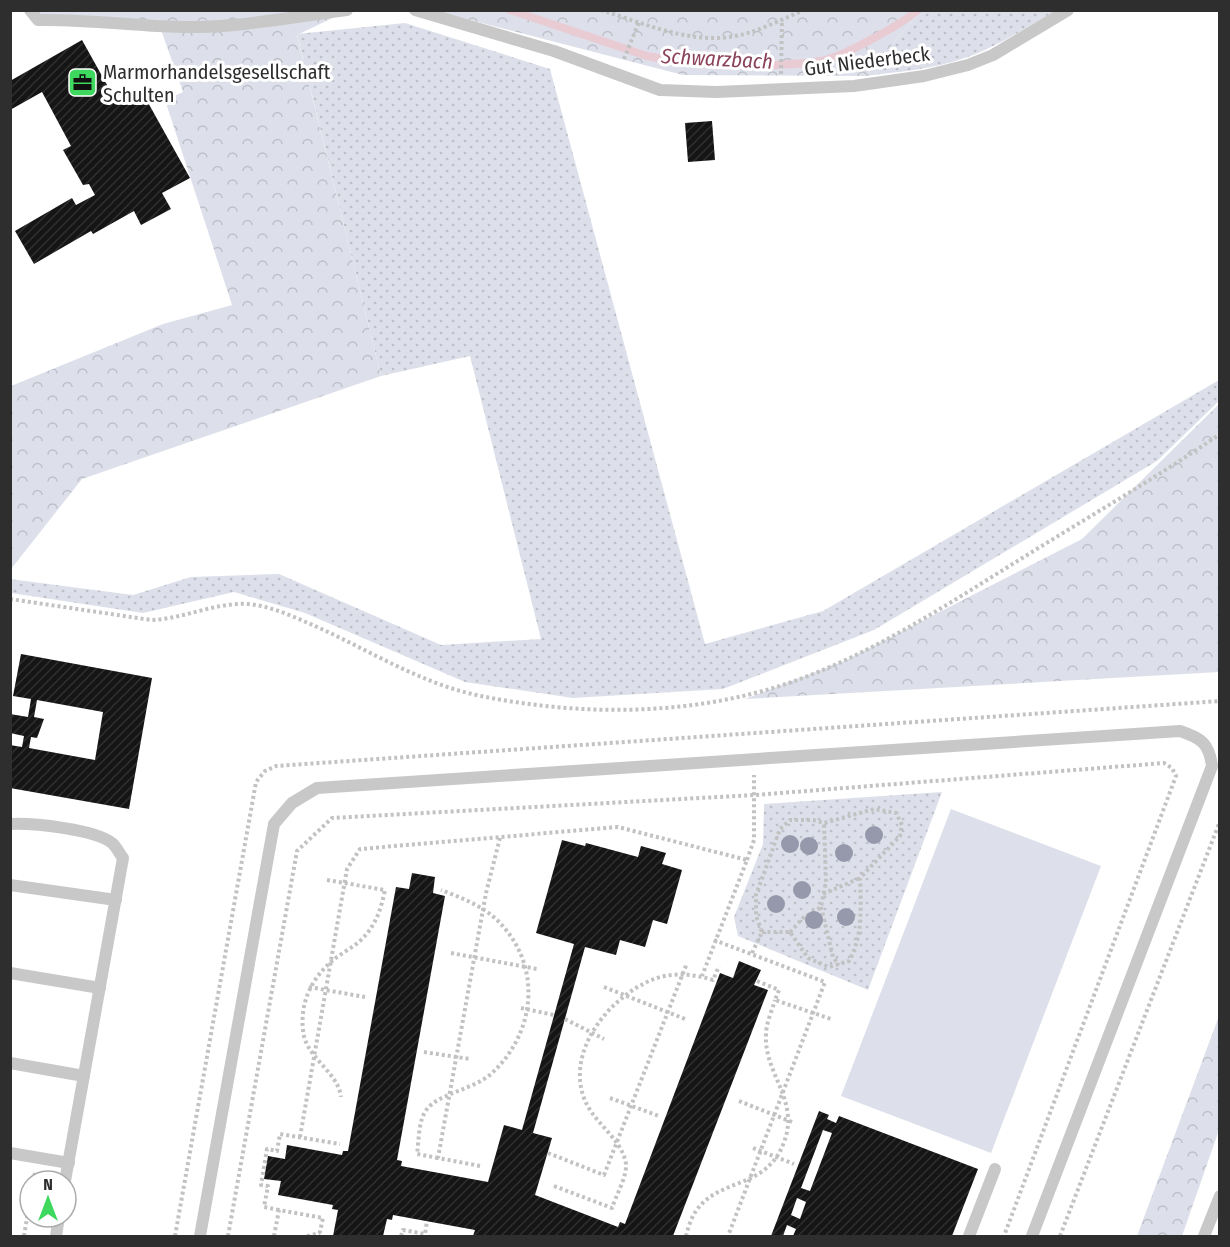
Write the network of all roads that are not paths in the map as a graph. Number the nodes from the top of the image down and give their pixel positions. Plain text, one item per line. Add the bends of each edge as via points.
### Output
1 (30, 10) edge
2 (347, 10) edge
3 (415, 10) edge
4 (1068, 10) edge
5 (10, 824) edge
6 (10, 885) edge
7 (116, 900) junction
8 (10, 973) edge
9 (100, 988) junction
10 (10, 1063) edge
11 (84, 1076) junction
12 (10, 1153) edge
13 (69, 1163) junction
14 (68, 1169) edge
15 (994, 1169) dead end
16 (1220, 1196) edge
17 (200, 1236) edge
18 (969, 1236) edge
19 (1032, 1236) edge
20 (1204, 1236) edge

1 - 2 lane via 38,20 182,27 272,22
3 - 4 lane, Gut Niederbeck via 545,48 660,90 716,92 854,86 924,76 993,55
5 - 7 lane via 26,823 95,835 112,843 123,858
6 - 7 lane
7 - 9 lane
8 - 9 lane
9 - 11 lane
10 - 11 lane
11 - 13 lane
12 - 13 lane
13 - 14 lane
15 - 18 lane
16 - 20 lane
17 - 19 lane via 274,824 292,803 317,788 1180,731 1197,737 1210,750 1212,766

